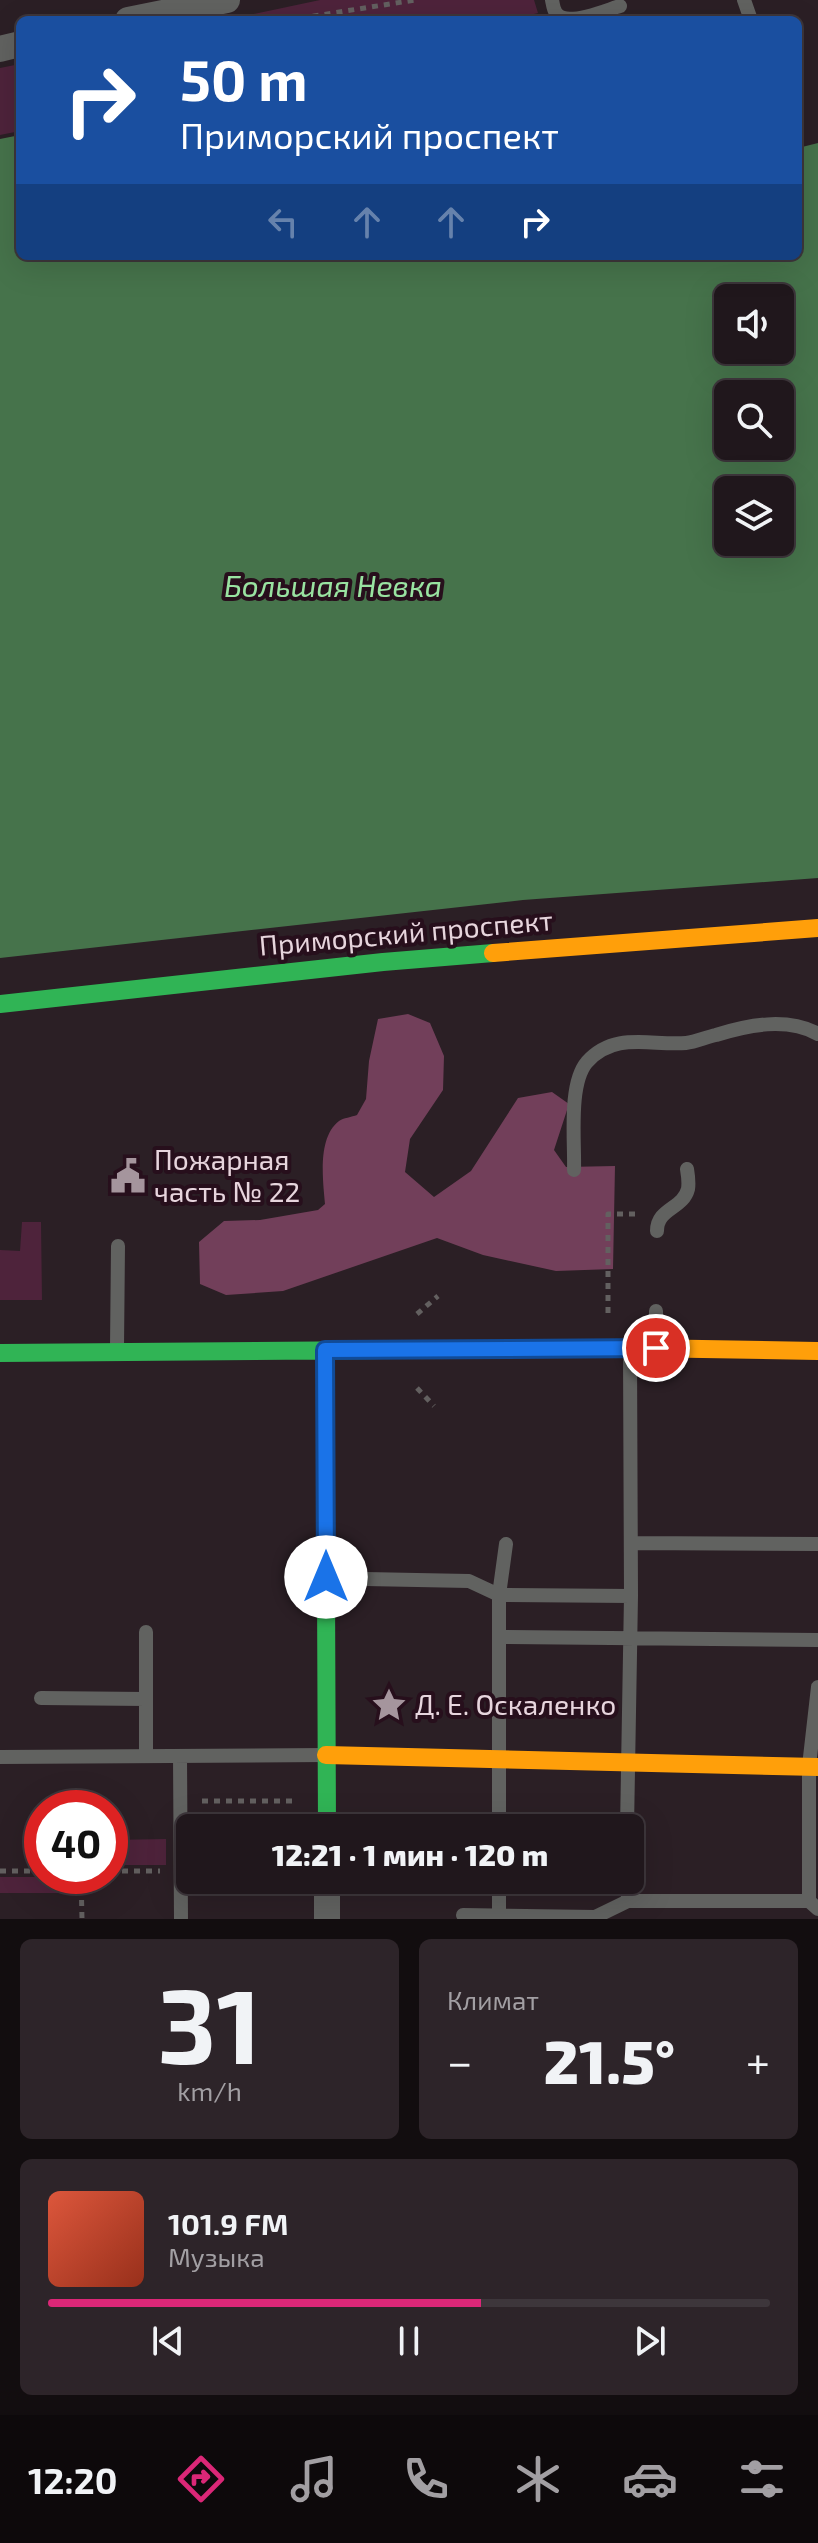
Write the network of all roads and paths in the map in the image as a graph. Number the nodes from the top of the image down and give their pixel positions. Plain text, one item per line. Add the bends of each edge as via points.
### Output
1 (227, 0) edge
2 (415, 0) edge
3 (177, 5) edge
4 (620, 6) dead end
5 (141, 16) edge
6 (314, 16) edge
7 (587, 16) edge
8 (818, 928) edge
9 (0, 1004) edge
10 (818, 1034) edge
11 (687, 1169) dead end
12 (574, 1170) dead end
13 (662, 1214) junction
14 (657, 1231) dead end
15 (118, 1246) dead end
16 (438, 1296) dead end
17 (656, 1311) dead end
18 (417, 1314) dead end
19 (608, 1314) dead end
20 (630, 1348) junction
21 (656, 1348) junction
22 (325, 1350) junction
23 (818, 1351) edge
24 (117, 1352) junction
25 (0, 1353) edge
26 (417, 1388) dead end
27 (434, 1406) dead end
28 (631, 1543) junction
29 (506, 1544) dead end
30 (818, 1544) edge
31 (365, 1579) dead end
32 (499, 1595) junction
33 (631, 1596) junction
34 (146, 1632) dead end
35 (499, 1637) junction
36 (630, 1638) junction
37 (818, 1640) edge
38 (818, 1687) edge
39 (41, 1698) dead end
40 (146, 1699) junction
41 (326, 1755) junction
42 (146, 1756) junction
43 (180, 1756) junction
44 (0, 1757) edge
45 (499, 1759) junction
46 (627, 1762) junction
47 (814, 1766) edge
48 (181, 1801) junction
49 (301, 1801) dead end
50 (181, 1814) edge
51 (327, 1814) edge
52 (499, 1814) edge
53 (627, 1814) edge
54 (176, 1870) edge
55 (0, 1871) edge
56 (24, 1871) edge
57 (128, 1871) edge
58 (81, 1894) edge
59 (181, 1894) edge
60 (327, 1894) edge
61 (499, 1894) edge
62 (628, 1894) edge
63 (628, 1901) junction
64 (814, 1905) edge
65 (463, 1915) dead end
66 (499, 1918) edge
67 (82, 1919) edge
68 (181, 1919) edge
69 (327, 1919) edge

1 - 3 street
2 - 6 path
3 - 5 street
4 - 7 lane
8 - 9 main road, Приморский проспект via 383,962
10 - 12 lane via 780,1024 744,1027 687,1043 626,1041 602,1048 585,1064 576,1088
11 - 13 lane via 688,1189 682,1200
13 - 14 lane
13 - 19 path via 608,1214
15 - 24 lane
16 - 18 path
17 - 21 lane
20 - 21 main road
20 - 22 main road
20 - 28 lane
21 - 23 main road
22 - 24 main road
22 - 41 main road
24 - 25 main road
26 - 27 path
28 - 30 lane
28 - 33 lane
29 - 32 lane
31 - 32 lane via 469,1581
32 - 33 lane
32 - 35 lane
33 - 36 lane
34 - 40 lane
35 - 36 lane
35 - 45 lane
36 - 37 lane
36 - 46 lane
38 - 47 lane
39 - 40 lane
40 - 42 lane
41 - 43 lane
41 - 45 main road
41 - 51 main road
42 - 43 lane
42 - 44 lane
43 - 48 lane
45 - 46 main road
45 - 52 lane
46 - 47 main road
46 - 53 lane
47 - 64 lane
48 - 49 path
48 - 50 lane
54 - 57 path
55 - 56 path
58 - 67 path
59 - 68 lane
60 - 69 street
61 - 66 lane
62 - 63 lane
63 - 64 lane
63 - 66 lane via 595,1917
65 - 66 lane

